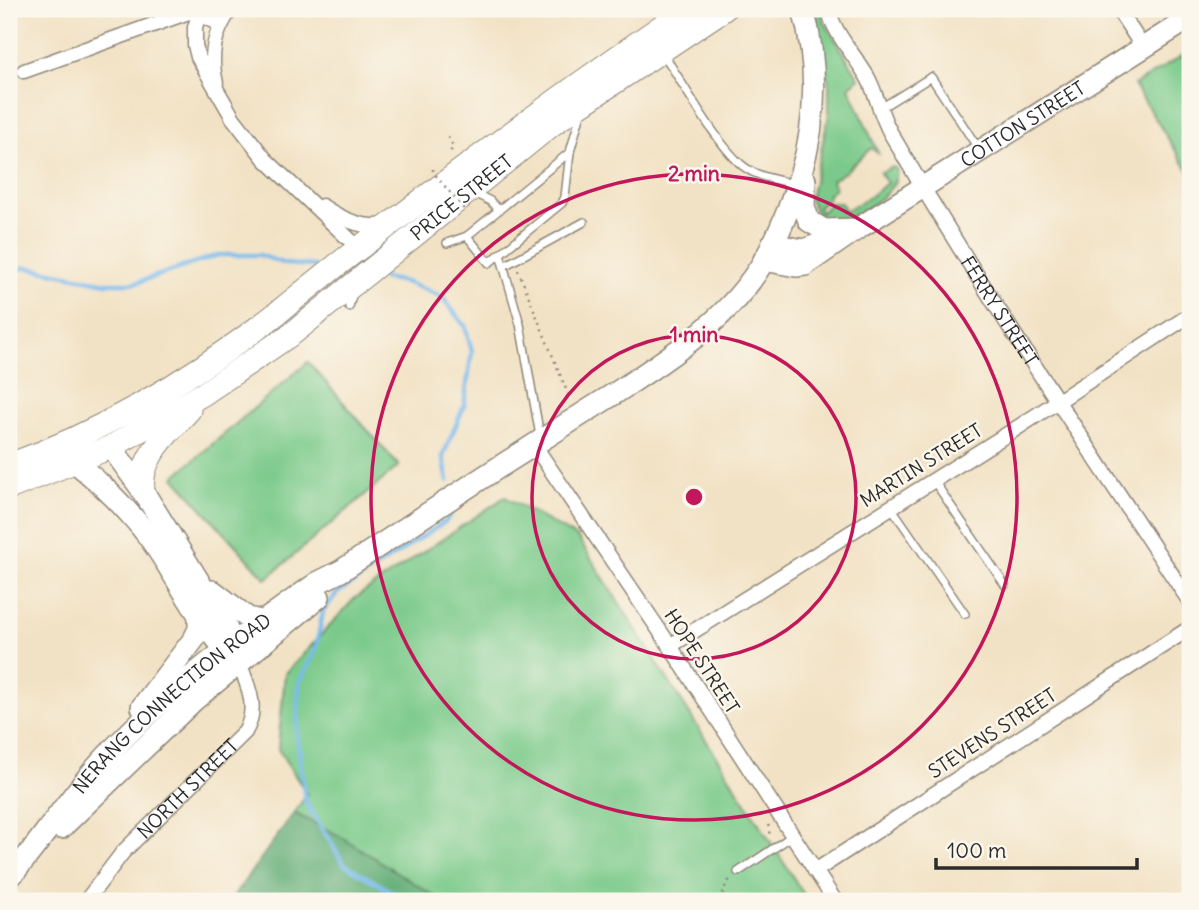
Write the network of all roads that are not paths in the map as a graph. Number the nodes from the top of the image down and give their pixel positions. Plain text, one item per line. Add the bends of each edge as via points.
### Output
1 (231, 9) edge
2 (687, 9) edge
3 (724, 9) edge
4 (788, 9) edge
5 (803, 9) edge
6 (829, 9) edge
7 (1118, 9) edge
8 (200, 11) edge
9 (1190, 18) edge
10 (220, 24) junction
11 (1144, 48) junction
12 (660, 49) junction
13 (24, 71) dead end
14 (586, 99) junction
15 (226, 107) junction
16 (813, 109) junction
17 (879, 110) junction
18 (980, 151) junction
19 (570, 152) junction
20 (801, 186) junction
21 (923, 187) junction
22 (303, 194) junction
23 (465, 201) junction
24 (499, 210) junction
25 (436, 218) junction
26 (584, 222) dead end
27 (391, 223) junction
28 (856, 229) junction
29 (467, 236) junction
30 (447, 243) dead end
31 (360, 247) junction
32 (768, 252) junction
33 (499, 254) junction
34 (504, 266) junction
35 (355, 284) junction
36 (349, 307) dead end
37 (1190, 315) edge
38 (203, 394) junction
39 (1058, 402) junction
40 (537, 443) junction
41 (111, 447) junction
42 (69, 452) junction
43 (9, 465) edge
44 (933, 480) junction
45 (9, 488) edge
46 (143, 491) junction
47 (891, 507) junction
48 (341, 571) junction
49 (195, 575) junction
50 (1005, 585) dead end
51 (1190, 602) edge
52 (965, 614) dead end
53 (199, 617) junction
54 (264, 622) junction
55 (1190, 628) edge
56 (670, 646) junction
57 (233, 652) junction
58 (103, 759) junction
59 (792, 836) junction
60 (16, 867) edge
61 (815, 871) junction
62 (738, 872) road end
63 (86, 901) edge
64 (835, 901) edge

1 - 10 street
2 - 27 main road, PRICE STREET
3 - 12 main road, PRICE STREET
4 - 16 main road
5 - 16 main road via 813,50
6 - 17 street, FERRY STREET via 867,76
7 - 11 street
8 - 10 street
8 - 13 street via 173,16
8 - 15 street via 195,27 198,57
9 - 11 main road, COTTON STREET
10 - 15 street via 212,64
11 - 18 main road, COTTON STREET
12 - 14 main road, PRICE STREET
12 - 20 lane via 742,165
14 - 19 lane
14 - 23 main road, PRICE STREET
15 - 22 street via 265,159
16 - 20 main road
17 - 18 lane via 931,77
17 - 21 street, FERRY STREET
18 - 21 main road, COTTON STREET
19 - 24 lane
19 - 33 lane via 564,200
20 - 28 main road via 805,212 814,225 824,230
20 - 32 main road
21 - 28 main road, COTTON STREET
21 - 39 street, FERRY STREET
22 - 27 street via 364,225
22 - 31 street
23 - 24 lane via 490,201
23 - 25 main road, PRICE STREET
24 - 29 lane
25 - 31 main road via 381,248
25 - 35 main road, PRICE STREET
26 - 34 lane
27 - 31 main road, PRICE STREET
28 - 32 main road, COTTON STREET via 805,265 796,266
29 - 30 lane
29 - 33 lane via 489,263
31 - 42 main road, PRICE STREET via 269,319
32 - 40 main road via 743,290 677,353
33 - 34 lane
34 - 40 lane via 520,324
35 - 36 lane
35 - 38 main road, PRICE STREET via 323,313
37 - 39 street, MARTIN STREET
38 - 41 main road
38 - 46 main road via 151,456 141,480
39 - 44 street, MARTIN STREET
39 - 51 street, FERRY STREET
40 - 48 main road, NERANG CONNECTION ROAD
40 - 56 street, HOPE STREET
41 - 42 main road via 92,441
41 - 46 main road, NORTH STREET
42 - 43 main road
42 - 45 main road
42 - 53 main road, NORTH STREET via 138,524
44 - 47 street, MARTIN STREET
44 - 50 lane
46 - 49 main road, NORTH STREET
47 - 52 lane
47 - 56 street, MARTIN STREET
48 - 54 main road, NERANG CONNECTION ROAD
48 - 57 main road, NERANG CONNECTION ROAD via 324,593
49 - 54 main road via 239,613
49 - 57 main road, NORTH STREET via 224,622
53 - 57 main road, NORTH STREET
53 - 58 main road via 194,639
54 - 57 main road, NERANG CONNECTION ROAD
55 - 61 street, STEVENS STREET
56 - 59 street, HOPE STREET
57 - 58 main road, NERANG CONNECTION ROAD via 170,695
57 - 60 main road, NERANG CONNECTION ROAD via 157,734
57 - 63 street, NORTH STREET via 253,706 245,732 123,852
58 - 60 main road, NERANG CONNECTION ROAD
59 - 61 street, HOPE STREET
59 - 62 lane
61 - 64 street, HOPE STREET

